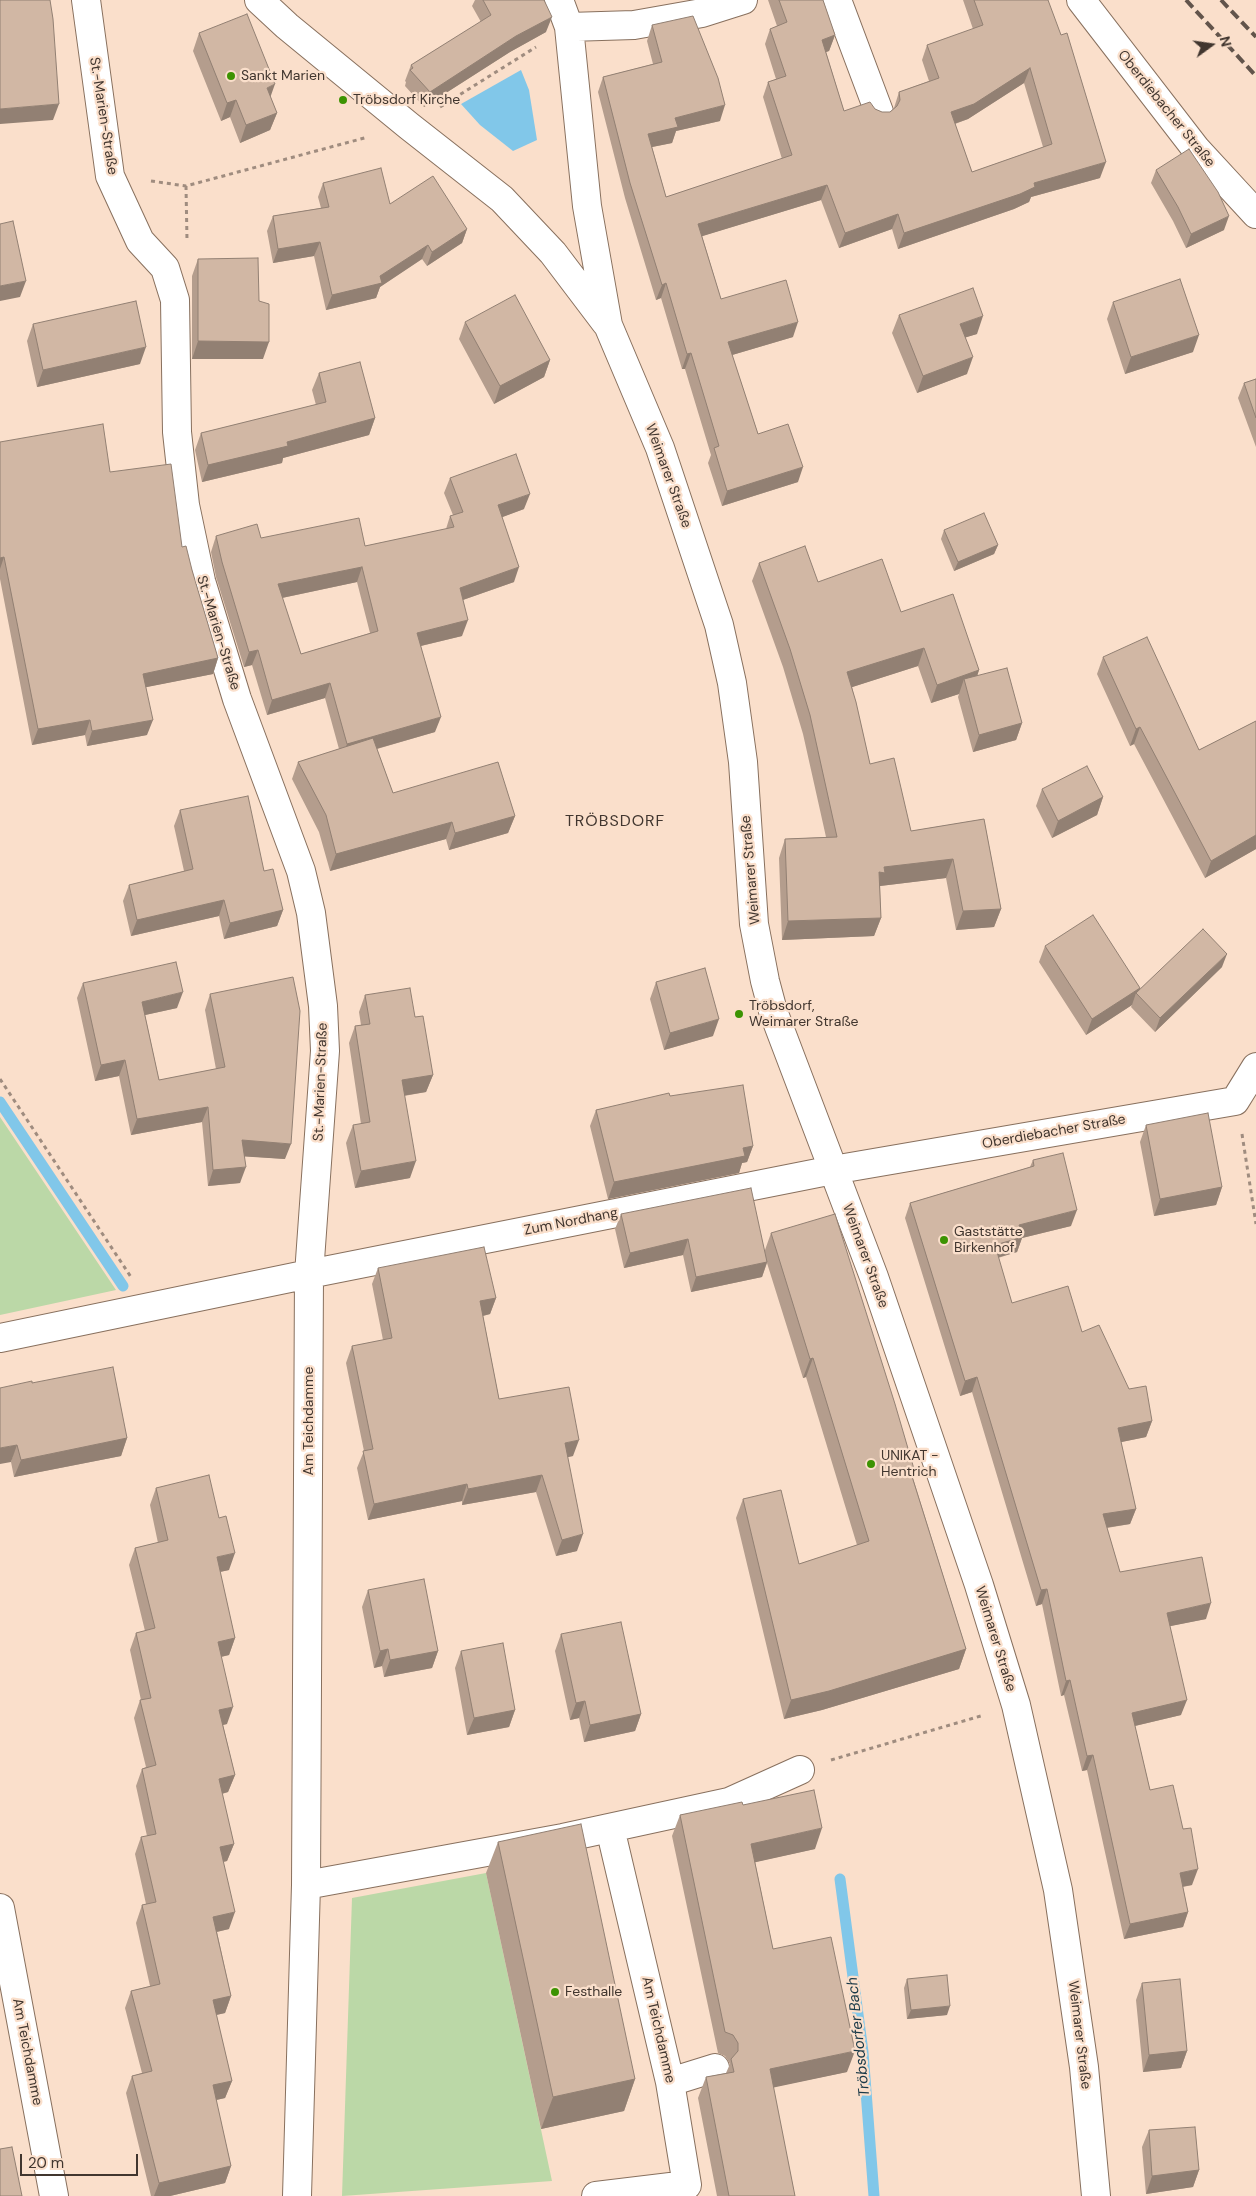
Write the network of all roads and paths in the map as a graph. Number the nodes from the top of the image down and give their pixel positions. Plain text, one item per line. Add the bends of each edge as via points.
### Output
1 (86, 0) edge
2 (259, 0) edge
3 (559, 0) edge
4 (743, 0) edge
5 (837, 0) edge
6 (1081, 0) edge
7 (569, 27) junction
8 (520, 56) dead end
9 (879, 112) edge
10 (409, 126) junction
11 (110, 176) junction
12 (1252, 200) edge
13 (608, 325) junction
14 (1256, 1067) edge
15 (0, 1079) edge
16 (1246, 1099) edge
17 (833, 1170) junction
18 (1256, 1224) edge
19 (309, 1274) junction
20 (152, 1307) junction
21 (0, 1338) edge
22 (1016, 1705) junction
23 (800, 1770) joint
24 (610, 1828) junction
25 (306, 1884) junction
26 (0, 1908) edge
27 (715, 2068) dead end
28 (670, 2082) junction
29 (689, 2190) edge
30 (54, 2196) edge
31 (297, 2196) edge
32 (596, 2196) edge
33 (1096, 2196) edge

1 - 11 street, St.-Marien-Straße
2 - 10 street, Weimarer Straße
3 - 7 street, Weimarer Straße
4 - 7 street via 702,12 634,25
5 - 9 street
6 - 12 street, Oberdiebacher Straße via 1196,149
7 - 13 street, Weimarer Straße via 588,206
8 - 10 path
10 - 11 path via 186,186
10 - 13 street, Weimarer Straße via 502,199 553,253
11 - 19 street, St.-Marien-Straße via 140,241 165,268 175,300 177,432 186,505 201,581 237,699 301,871 311,913 323,1006 325,1051
13 - 17 street, Weimarer Straße via 660,448 719,625 732,683 742,754 754,924 765,982
14 - 16 street
15 - 20 path
16 - 17 street, Oberdiebacher Straße
16 - 18 path via 1247,1161
17 - 19 street, Zum Nordhang
17 - 22 street, Weimarer Straße via 874,1277 979,1585
19 - 20 street
19 - 25 street, Am Teichdamme
20 - 21 street
22 - 23 path
22 - 33 street, Weimarer Straße via 1058,1890 1084,2068
23 - 24 street via 729,1802
24 - 25 street
24 - 28 street, Am Teichdamme
25 - 31 street, Am Teichdamme
26 - 30 street, Am Teichdamme
27 - 28 street
28 - 29 street, Am Teichdamme
29 - 32 street, Am Teichdamme

